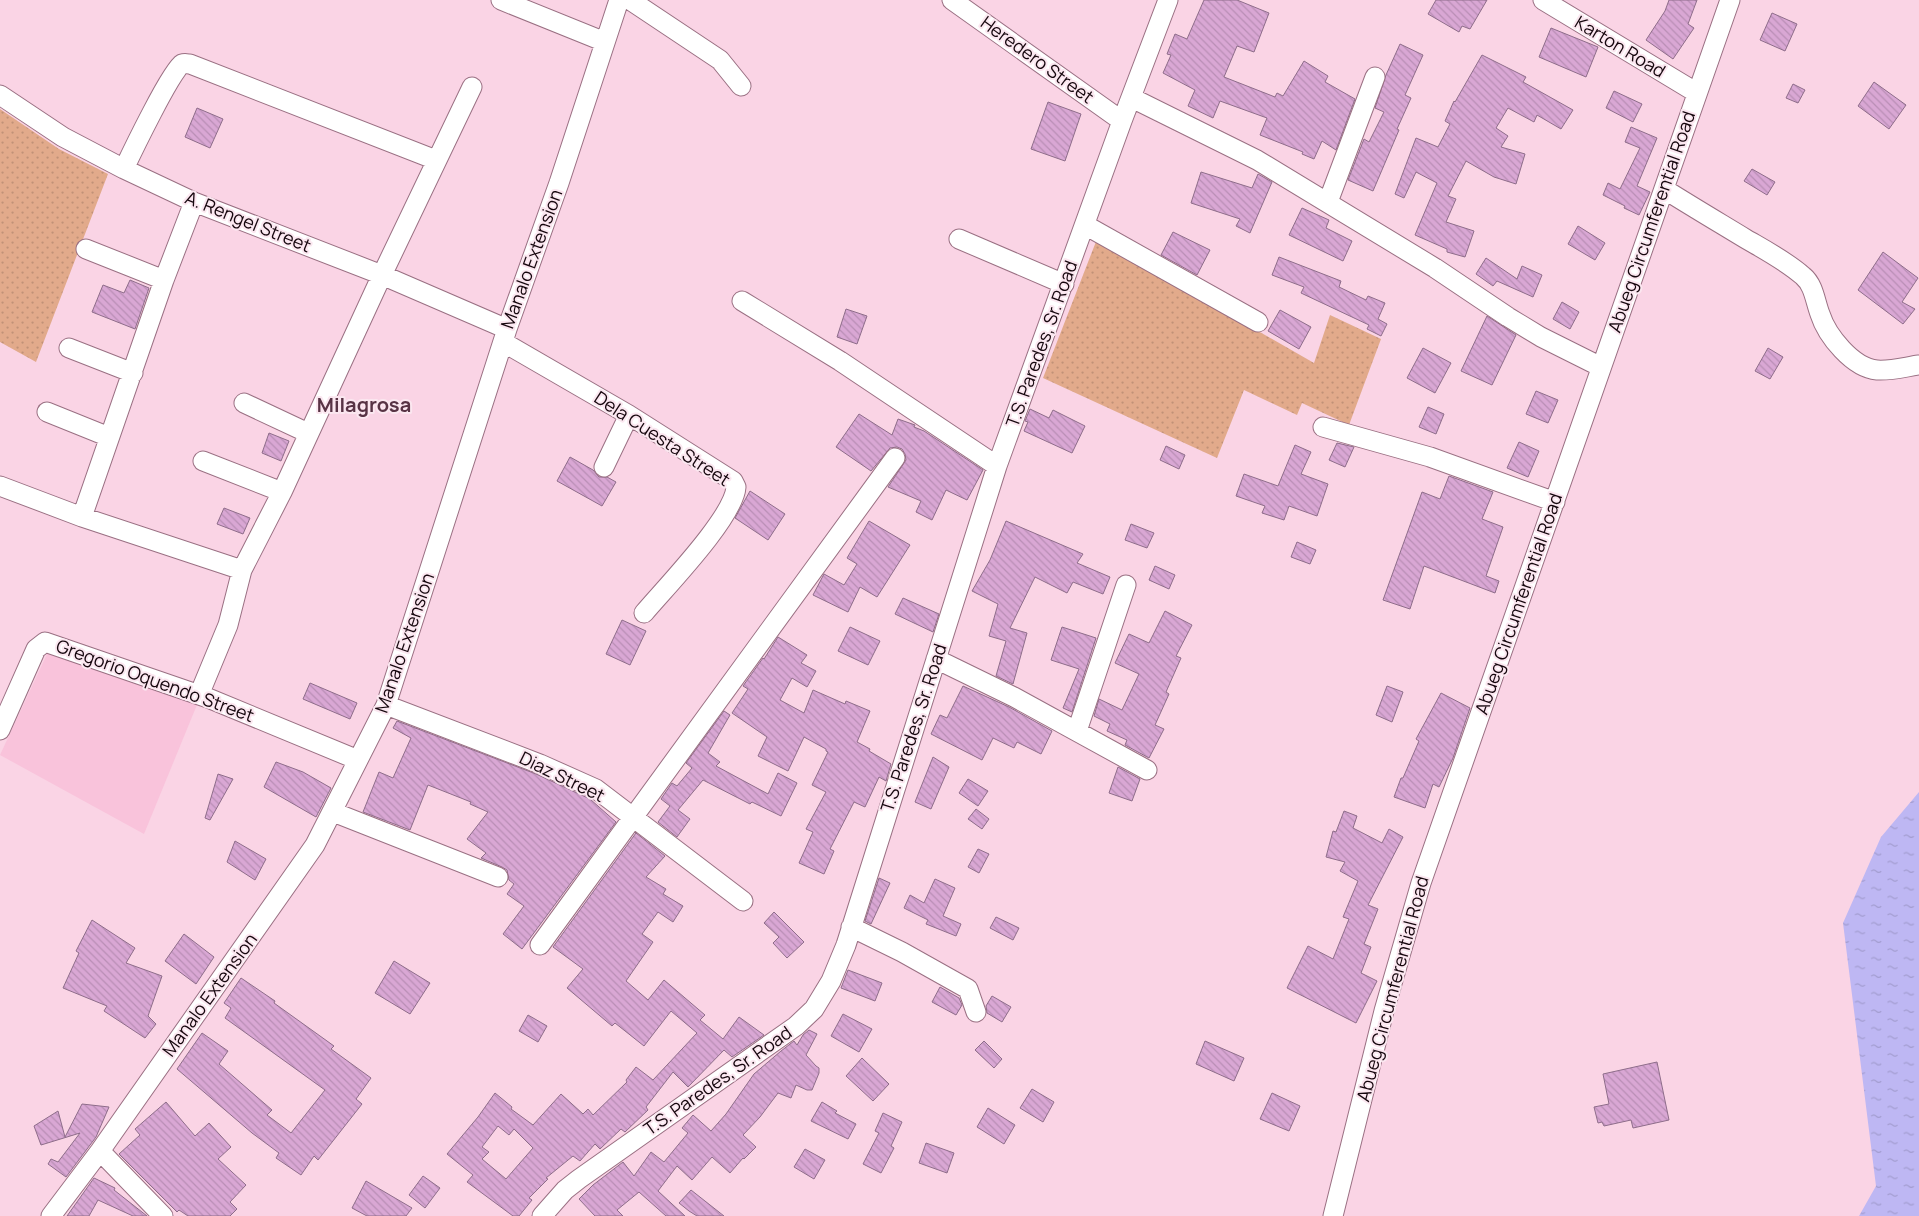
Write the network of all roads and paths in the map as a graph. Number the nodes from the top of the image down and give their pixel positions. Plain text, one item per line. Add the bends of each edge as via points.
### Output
1 (501, 0) edge
2 (619, 0) edge
3 (630, 0) edge
4 (952, 0) edge
5 (1168, 0) edge
6 (1543, 0) edge
7 (1730, 0) edge
8 (605, 42) junction
9 (1375, 77) dead end
10 (741, 86) dead end
11 (472, 87) dead end
12 (1697, 93) junction
13 (0, 95) edge
14 (1132, 98) junction
15 (1122, 121) junction
16 (436, 160) junction
17 (124, 169) junction
18 (1664, 190) junction
19 (194, 202) junction
20 (1328, 202) junction
21 (1085, 225) junction
22 (959, 239) dead end
23 (86, 249) dead end
24 (382, 275) junction
25 (164, 280) junction
26 (1064, 284) junction
27 (742, 301) dead end
28 (1258, 322) dead end
29 (505, 336) junction
30 (69, 348) dead end
31 (1919, 365) edge
32 (1601, 367) junction
33 (133, 373) junction
34 (244, 403) dead end
35 (47, 412) dead end
36 (629, 415) junction
37 (1323, 427) dead end
38 (308, 433) junction
39 (109, 437) junction
40 (895, 458) dead end
41 (203, 461) dead end
42 (997, 466) junction
43 (604, 467) dead end
44 (0, 486) edge
45 (282, 492) junction
46 (1555, 502) junction
47 (82, 517) junction
48 (242, 570) junction
49 (1126, 585) dead end
50 (644, 613) dead end
51 (936, 659) junction
52 (199, 695) junction
53 (386, 705) junction
54 (0, 730) edge
55 (1077, 731) junction
56 (358, 760) junction
57 (1147, 770) dead end
58 (333, 812) junction
59 (633, 819) junction
60 (498, 877) dead end
61 (743, 900) dead end
62 (851, 927) junction
63 (540, 945) dead end
64 (976, 1012) dead end
65 (100, 1151) junction
66 (50, 1216) edge
67 (164, 1216) edge
68 (542, 1216) edge
69 (1332, 1216) edge

1 - 8 street
2 - 8 street, Manalo Extension
3 - 10 street via 720,60
4 - 15 street, Heredero Street
5 - 14 street, T.S. Paredes, Sr. Road
6 - 12 street, Karton Road
7 - 12 street, Abueg Circumferential Road
8 - 29 street, Manalo Extension
9 - 20 street
11 - 16 street
12 - 18 street, Abueg Circumferential Road
13 - 17 street, A. Rengel Street via 63,137
14 - 15 street, T.S. Paredes, Sr. Road
14 - 20 street via 1257,160
15 - 21 street, T.S. Paredes, Sr. Road
16 - 17 street via 190,64 182,64 162,93
16 - 24 street
17 - 19 street, A. Rengel Street
18 - 31 street via 1782,260 1804,277 1811,286 1822,322 1834,342 1856,362 1876,370
18 - 32 street, Abueg Circumferential Road
19 - 24 street, A. Rengel Street
19 - 25 street
20 - 32 street via 1508,317
21 - 26 street, T.S. Paredes, Sr. Road
21 - 28 street
22 - 26 street
23 - 25 street
24 - 29 street, A. Rengel Street
24 - 38 street
25 - 33 street
26 - 42 street, T.S. Paredes, Sr. Road
27 - 42 street via 840,361
29 - 36 street, Dela Cuesta Street
29 - 53 street, Manalo Extension
30 - 33 street
32 - 46 street, Abueg Circumferential Road
33 - 39 street
34 - 38 street
35 - 39 street
36 - 43 street
36 - 50 street, Dela Cuesta Street via 726,475 736,487 732,503 710,534
37 - 46 street via 1430,457
38 - 45 street
39 - 47 street
40 - 59 street
41 - 45 street
42 - 51 street, T.S. Paredes, Sr. Road
44 - 47 street
45 - 48 street
46 - 69 street, Abueg Circumferential Road via 1422,883 1384,1011
47 - 48 street
48 - 52 street via 228,625
49 - 55 street
51 - 55 street via 1014,696
51 - 62 street, T.S. Paredes, Sr. Road
52 - 54 street, Gregorio Oquendo Street via 45,642 36,649
52 - 56 street, Gregorio Oquendo Street
53 - 56 street, Manalo Extension
53 - 59 street, Diaz Street via 582,782
55 - 57 street
56 - 58 street, Manalo Extension
58 - 60 street
58 - 65 street, Manalo Extension via 315,845
59 - 61 street, Diaz Street
59 - 63 street
62 - 64 street via 968,989
62 - 68 street, T.S. Paredes, Sr. Road via 831,981 814,1009 796,1026 579,1179
65 - 66 street, Manalo Extension
65 - 67 street

